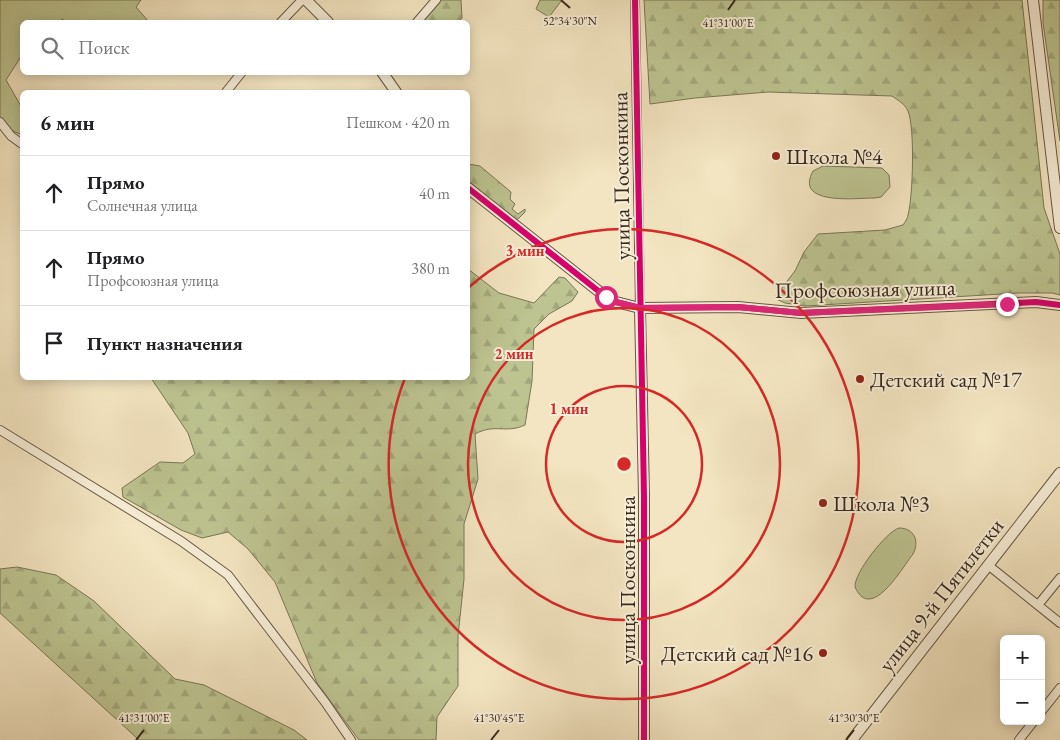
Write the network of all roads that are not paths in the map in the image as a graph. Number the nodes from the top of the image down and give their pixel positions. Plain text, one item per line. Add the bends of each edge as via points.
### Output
1 (302, 0) edge
2 (306, 0) edge
3 (436, 0) edge
4 (635, 0) edge
5 (1033, 0) edge
6 (283, 20) edge
7 (326, 20) edge
8 (419, 20) edge
9 (240, 75) edge
10 (384, 75) edge
11 (228, 90) edge
12 (395, 90) edge
13 (0, 122) edge
14 (20, 143) edge
15 (470, 190) edge
16 (1060, 228) edge
17 (1060, 304) edge
18 (640, 308) junction
19 (0, 430) edge
20 (1060, 473) edge
21 (988, 565) junction
22 (1060, 578) edge
23 (1038, 605) junction
24 (1060, 623) edge
25 (1060, 688) edge
26 (1045, 707) edge
27 (1031, 725) edge
28 (351, 740) edge
29 (644, 740) edge
30 (852, 740) edge
31 (1019, 740) edge

1 - 6 street
2 - 7 street
3 - 8 street
4 - 18 street, улица Посконкина
5 - 16 street
9 - 11 street
10 - 12 street
13 - 14 street via 10,136
15 - 18 street, Профсоюзная улица via 612,301
17 - 18 street, Профсоюзная улица via 1036,302 801,313 738,307
18 - 29 street, улица Посконкина
19 - 28 street via 180,541 228,575
20 - 21 street, улица 9-й Пятилетки
21 - 23 street
21 - 30 street, улица 9-й Пятилетки
22 - 23 street
23 - 24 street
25 - 26 street
27 - 31 street

